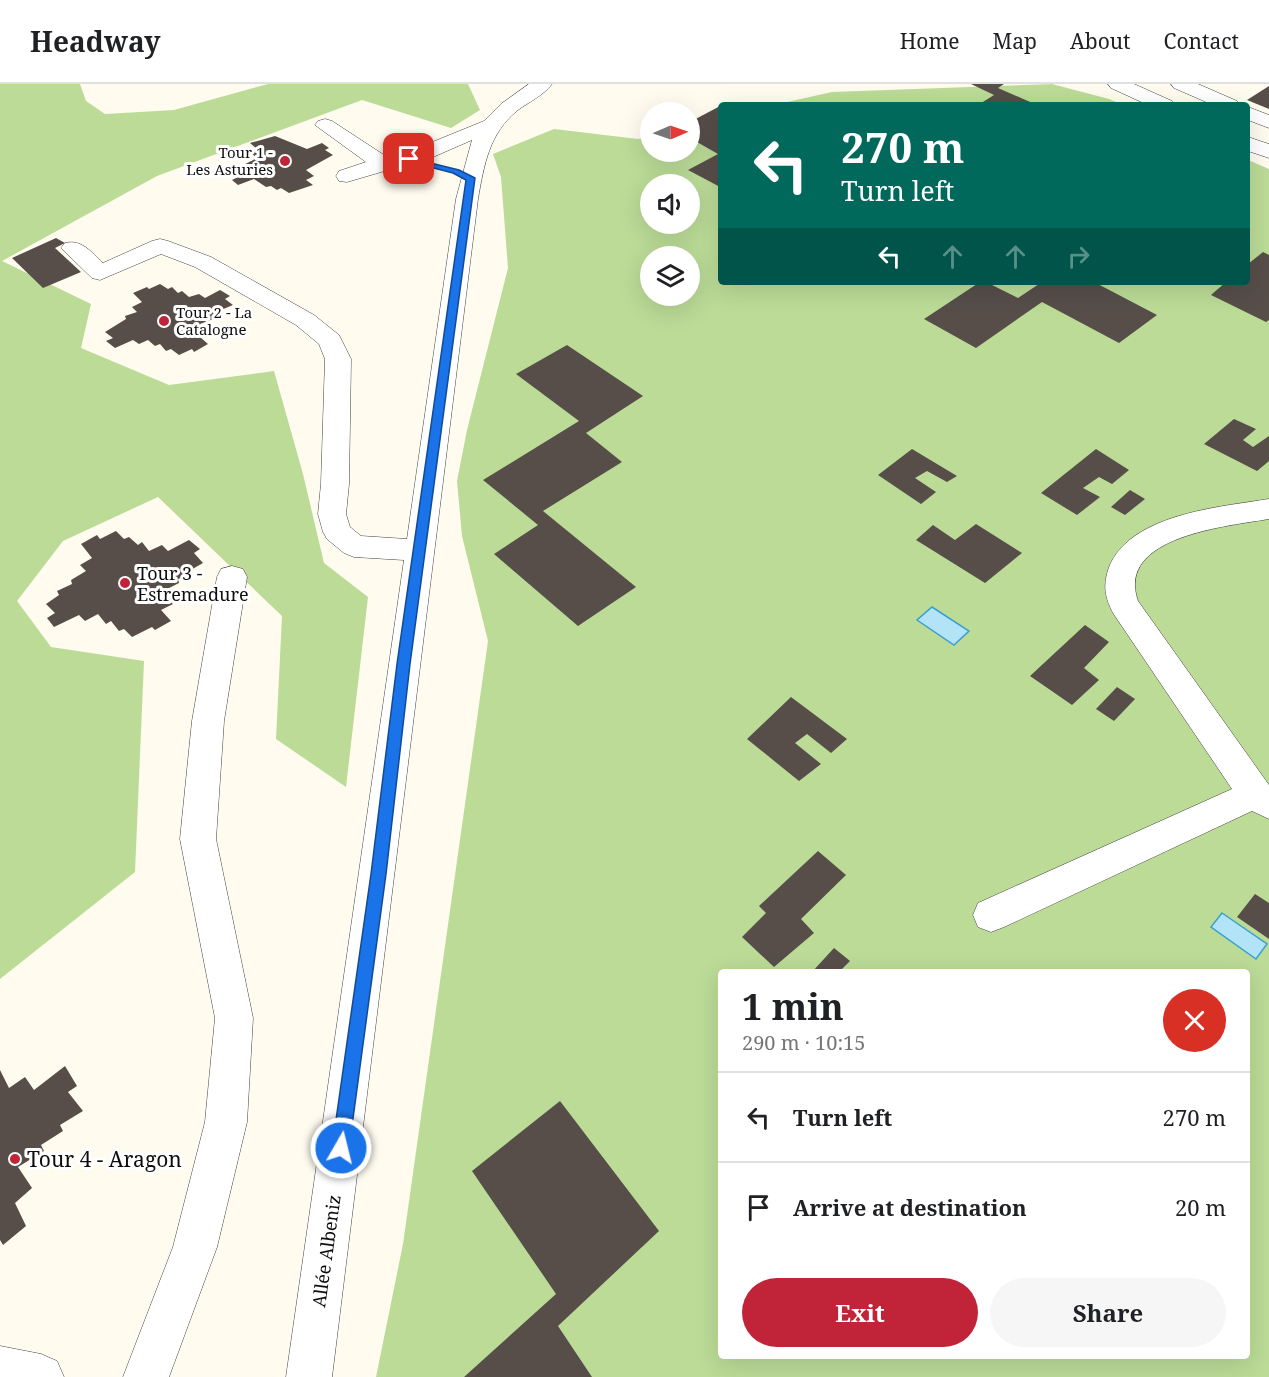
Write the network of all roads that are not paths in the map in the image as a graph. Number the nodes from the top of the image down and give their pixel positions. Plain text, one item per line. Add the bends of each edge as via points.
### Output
1 (542, 84) edge
2 (1118, 84) edge
3 (1181, 84) edge
4 (1158, 102) edge
5 (1223, 102) edge
6 (1250, 114) edge
7 (1269, 122) edge
8 (325, 125) dead end
9 (489, 126) junction
10 (1250, 143) edge
11 (1269, 152) edge
12 (409, 159) junction
13 (383, 164) junction
14 (453, 172) junction
15 (347, 176) dead end
16 (73, 248) dead end
17 (1269, 509) edge
18 (420, 550) junction
19 (232, 577) dead end
20 (1262, 799) edge
21 (991, 915) dead end
22 (0, 1369) edge
23 (41, 1377) edge
24 (146, 1377) edge
25 (309, 1377) edge

1 - 9 street, Allée Albeniz via 506,108
2 - 4 street
3 - 5 street
6 - 7 street
8 - 13 street
9 - 12 street
9 - 14 street, Allée Albeniz
10 - 11 street
12 - 13 street
12 - 14 street
13 - 15 street
14 - 18 street, Allée Albeniz
16 - 18 street via 100,273 159,246 203,262 241,282 330,339 338,360 332,514 337,532 354,546
17 - 20 street via 1172,529 1152,537 1136,548 1123,566 1118,585 1124,605
18 - 25 street, Allée Albeniz
19 - 24 street via 207,721 198,839 234,1018 226,1122 195,1247
20 - 21 street
22 - 23 street

